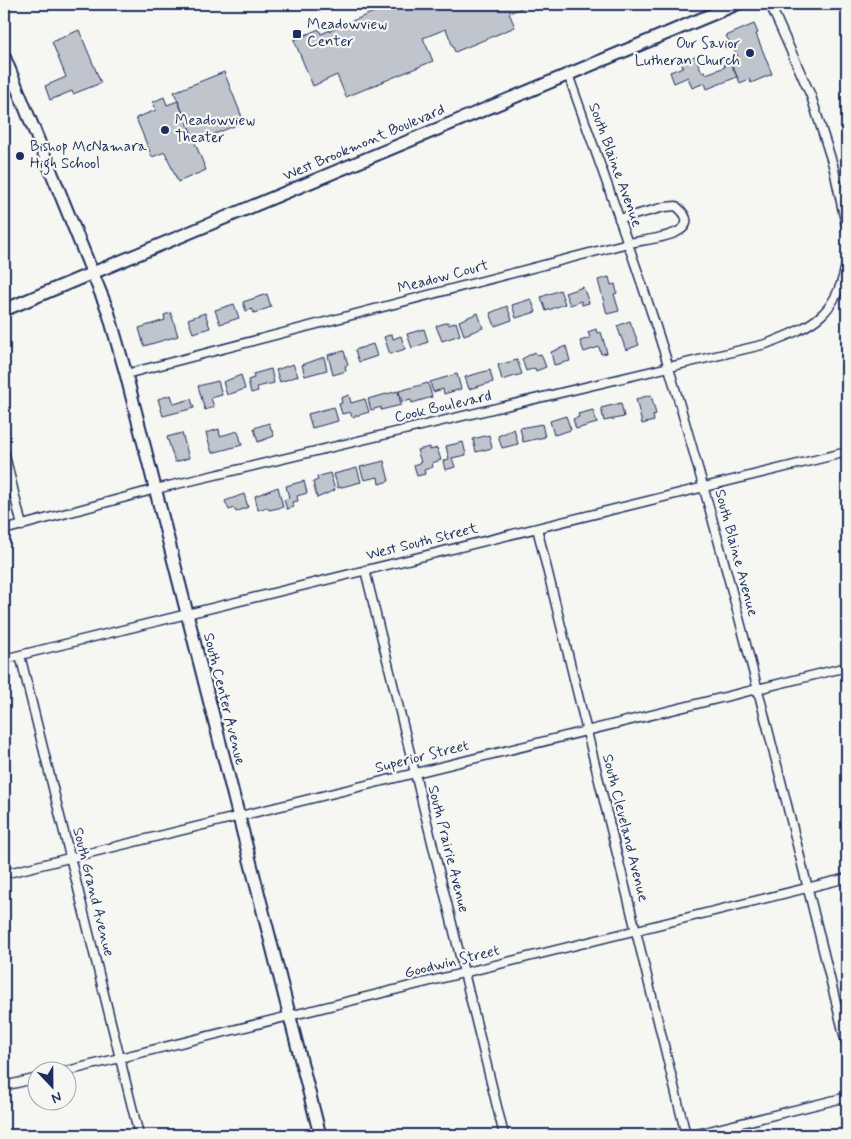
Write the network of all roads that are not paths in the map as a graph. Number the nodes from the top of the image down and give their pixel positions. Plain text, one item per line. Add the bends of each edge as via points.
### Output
1 (737, 4) edge
2 (770, 4) edge
3 (4, 56) edge
4 (568, 74) junction
5 (620, 219) junction
6 (847, 230) edge
7 (628, 243) junction
8 (847, 259) edge
9 (92, 273) junction
10 (4, 310) edge
11 (669, 368) junction
12 (126, 374) junction
13 (4, 451) edge
14 (847, 452) edge
15 (704, 486) junction
16 (156, 489) junction
17 (22, 526) junction
18 (537, 528) junction
19 (4, 530) edge
20 (365, 570) junction
21 (187, 614) junction
22 (20, 655) junction
23 (4, 659) edge
24 (847, 667) edge
25 (759, 689) junction
26 (587, 731) junction
27 (415, 773) junction
28 (239, 817) junction
29 (70, 858) junction
30 (4, 874) edge
31 (847, 878) edge
32 (808, 888) junction
33 (636, 930) junction
34 (464, 973) junction
35 (289, 1016) junction
36 (847, 1047) edge
37 (119, 1058) junction
38 (78, 1068) edge
39 (28, 1080) edge
40 (4, 1086) edge
41 (847, 1098) edge
42 (138, 1135) edge
43 (320, 1135) edge
44 (504, 1135) edge
45 (686, 1135) edge
46 (693, 1135) edge

1 - 4 main road, West Brookmont Boulevard
2 - 6 street via 811,96 833,164
3 - 9 main road, South Center Avenue
4 - 5 street, South Blaine Avenue
4 - 9 main road, West Brookmont Boulevard
5 - 7 street, South Blaine Avenue
5 - 7 street, Meadow Court via 676,206 686,219 680,231 670,236
7 - 11 street, South Blaine Avenue
7 - 12 street, Meadow Court
8 - 11 street, Cook Boulevard via 837,299 819,319 766,344
9 - 10 main road, West Brookmont Boulevard
9 - 12 main road, South Center Avenue via 108,311
11 - 15 street, South Blaine Avenue
11 - 16 street, Cook Boulevard
12 - 16 main road, South Center Avenue
13 - 17 street
14 - 15 street, West South Street
15 - 18 street, West South Street
15 - 25 street, South Blaine Avenue
16 - 17 street, Cook Boulevard
16 - 21 main road, South Center Avenue
17 - 19 street, Cook Boulevard
18 - 20 street, West South Street
18 - 26 street, South Cleveland Avenue
20 - 21 street, West South Street
20 - 27 street, South Prairie Avenue
21 - 22 street, West South Street
21 - 28 main road, South Center Avenue
22 - 23 street, West South Street
22 - 29 street, South Grand Avenue
24 - 25 street, Superior Street
25 - 26 street, Superior Street
25 - 32 street, South Blaine Avenue
26 - 27 street, Superior Street
26 - 33 street, South Cleveland Avenue
27 - 28 street, Superior Street
27 - 34 street, South Prairie Avenue
28 - 29 street, Superior Street
28 - 35 main road, South Center Avenue
29 - 30 street, Superior Street
29 - 37 street, South Grand Avenue
31 - 32 street, Goodwin Street
32 - 33 street, Goodwin Street
32 - 36 street, South Blaine Avenue
33 - 34 street, Goodwin Street
33 - 45 street, South Cleveland Avenue
34 - 35 street, Goodwin Street
34 - 44 street, South Prairie Avenue
35 - 37 street, Goodwin Street
35 - 43 main road, South Center Avenue
37 - 38 street, Goodwin Street
37 - 42 street, South Grand Avenue
39 - 40 street
41 - 46 street

